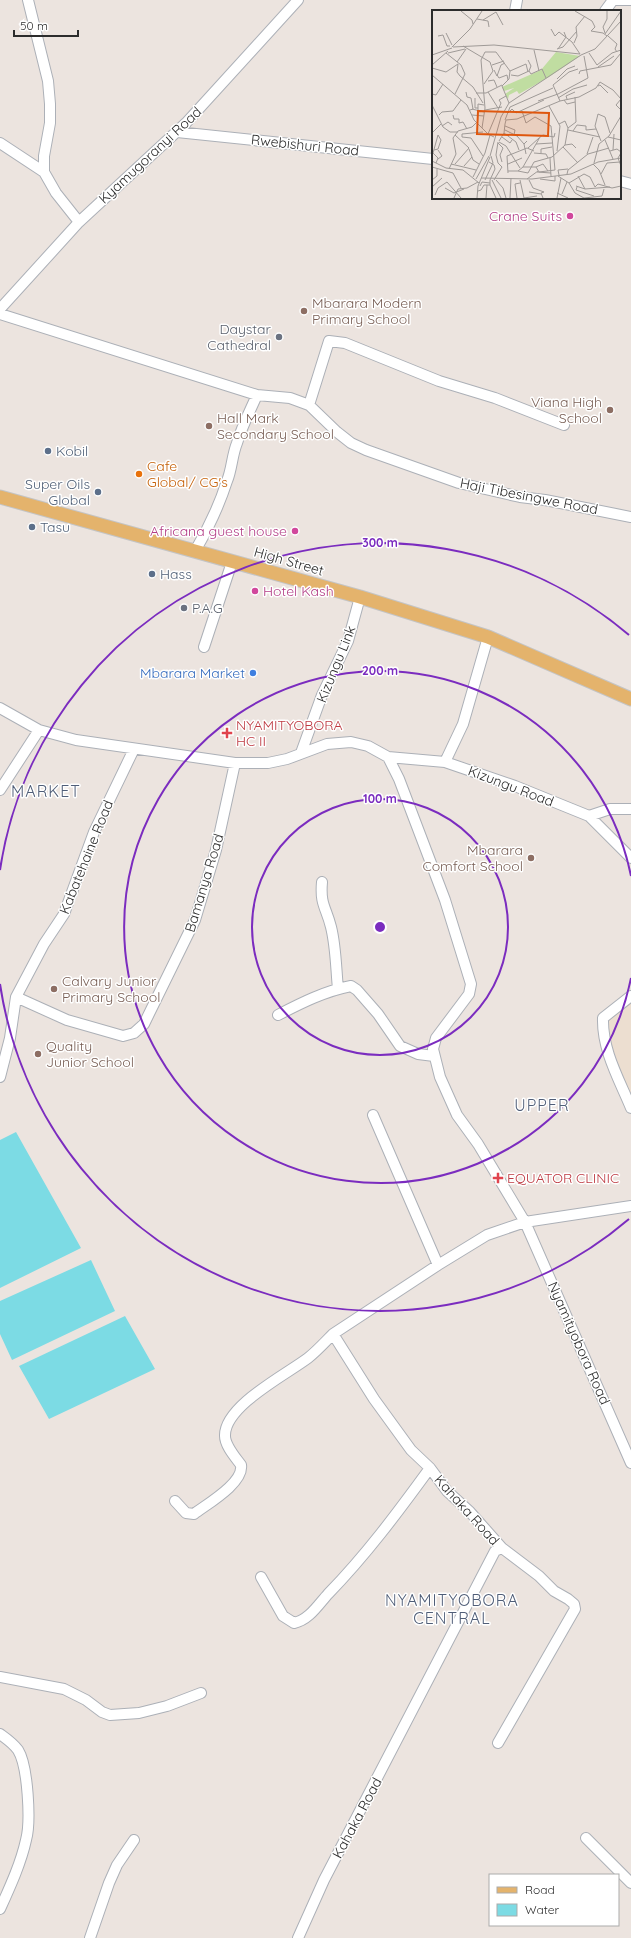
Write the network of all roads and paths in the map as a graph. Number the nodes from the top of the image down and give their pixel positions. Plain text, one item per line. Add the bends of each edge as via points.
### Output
1 (28, 0) edge
2 (298, 0) edge
3 (517, 0) edge
4 (613, 0) edge
5 (631, 0) edge
6 (515, 10) edge
7 (606, 10) edge
8 (177, 132) junction
9 (0, 143) edge
10 (432, 158) edge
11 (44, 172) junction
12 (621, 181) edge
13 (631, 184) edge
14 (79, 222) junction
15 (0, 309) edge
16 (0, 314) edge
17 (258, 395) junction
18 (309, 405) junction
19 (564, 425) dead end
20 (0, 497) edge
21 (631, 517) edge
22 (195, 551) junction
23 (232, 562) junction
24 (360, 597) junction
25 (488, 636) junction
26 (204, 647) dead end
27 (631, 699) edge
28 (0, 708) edge
29 (40, 730) junction
30 (134, 749) junction
31 (302, 753) junction
32 (388, 757) junction
33 (445, 762) junction
34 (235, 763) junction
35 (0, 790) edge
36 (631, 809) edge
37 (588, 816) junction
38 (631, 858) edge
39 (322, 882) dead end
40 (338, 989) junction
41 (631, 996) edge
42 (16, 997) junction
43 (278, 1015) dead end
44 (434, 1056) junction
45 (0, 1076) edge
46 (631, 1108) edge
47 (373, 1115) dead end
48 (631, 1206) edge
49 (525, 1222) junction
50 (438, 1265) junction
51 (333, 1334) junction
52 (631, 1463) edge
53 (430, 1468) junction
54 (175, 1501) dead end
55 (502, 1548) junction
56 (261, 1576) dead end
57 (0, 1677) edge
58 (201, 1693) dead end
59 (0, 1734) edge
60 (498, 1743) dead end
61 (586, 1838) dead end
62 (134, 1840) dead end
63 (631, 1883) edge
64 (0, 1909) edge
65 (90, 1938) edge
66 (298, 1938) edge

1 - 11 street via 48,81 50,123
2 - 8 street, Kyamugoranyi Road
3 - 6 street
4 - 5 street
4 - 7 street
8 - 10 street, Rwebishuri Road
8 - 14 street, Kyamugoranyi Road
9 - 11 street
11 - 14 street via 56,193
12 - 13 street
14 - 15 street, Kyamugoranyi Road
16 - 17 street
17 - 18 street, Haji Tibesingwe Road via 290,398
17 - 22 street via 244,422 219,506
18 - 19 street via 329,342 335,341
18 - 21 street, Haji Tibesingwe Road via 351,443 459,483
20 - 22 main road, High Street
22 - 23 main road, High Street
23 - 24 main road, High Street
23 - 26 street
24 - 25 main road, High Street
24 - 31 street, Kizungu Link via 348,640 322,694
25 - 27 main road, High Street
25 - 33 street via 463,724
28 - 29 street
29 - 30 street via 76,740
29 - 35 street
30 - 34 street
30 - 42 street, Kabatehaine Road via 94,832 64,914 44,944
31 - 32 street via 327,744 351,742 368,746
31 - 34 street via 268,763
32 - 33 street, Kizungu Road
32 - 44 street via 400,779 446,900 471,984 469,994 436,1038
33 - 37 street, Kizungu Road via 515,786
34 - 42 street, Bamanya Road via 216,850 195,920 144,1024 123,1036 67,1020
36 - 37 street via 610,809
37 - 38 street
39 - 40 street via 321,898 331,927
40 - 43 street
40 - 44 street via 351,986 357,990 378,1014 400,1046 418,1054
41 - 46 street via 603,1018 607,1050
42 - 45 street, Kabatehaine Road via 10,1038
44 - 49 street, Nyamityobora Road via 440,1077 457,1115 478,1144
47 - 50 street
48 - 49 street
49 - 50 street via 487,1236
49 - 52 street, Nyamityobora Road
50 - 51 street
51 - 53 street, Kahaka Road via 387,1418 411,1450
51 - 54 street via 308,1358 270,1382 240,1408 229,1422 225,1440 242,1470 236,1481 194,1514 186,1513
53 - 55 street, Kahaka Road via 447,1491
53 - 56 street via 387,1528 305,1619 294,1623 283,1616
55 - 60 street via 539,1576 554,1591 574,1604 575,1609
55 - 66 street, Kahaka Road via 495,1551 446,1644 324,1880
57 - 58 street via 64,1689 110,1715 139,1713
59 - 64 street via 10,1740 23,1761 28,1826 24,1847
61 - 63 street
62 - 65 street via 117,1865

